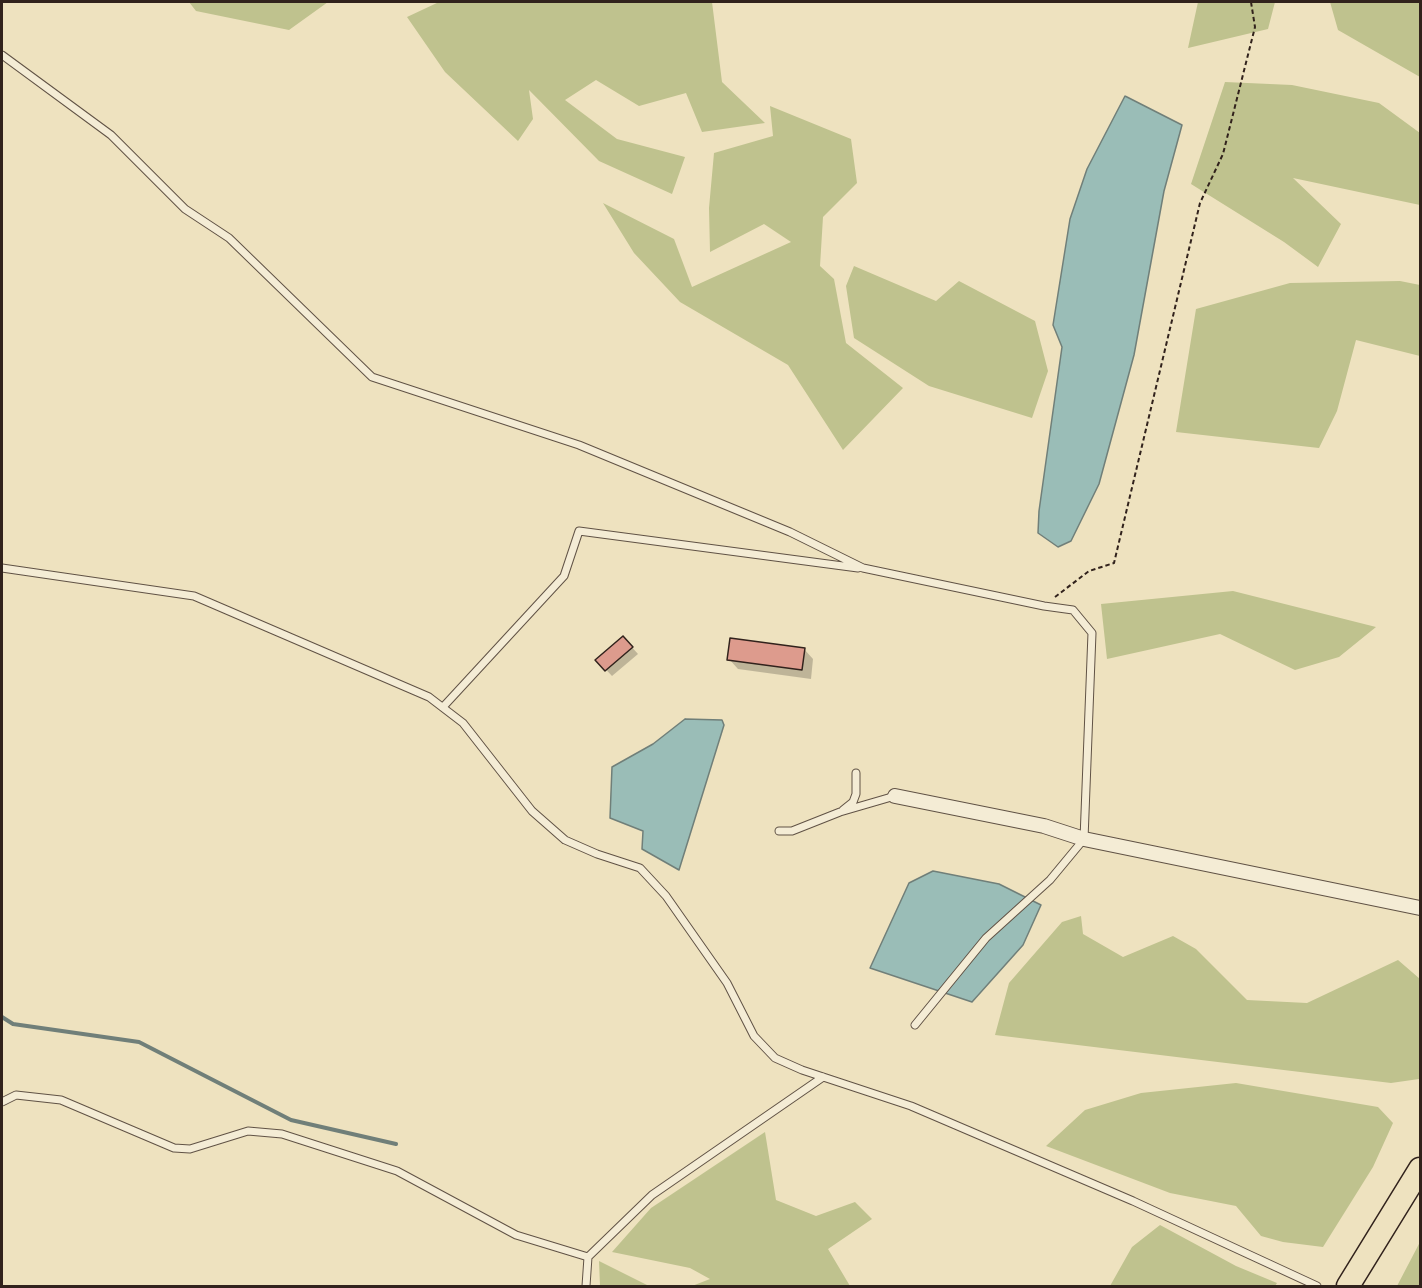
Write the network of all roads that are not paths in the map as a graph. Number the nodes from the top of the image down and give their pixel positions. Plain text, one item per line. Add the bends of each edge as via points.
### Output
1 (2, 55) edge
2 (2, 568) edge
3 (863, 568) junction
4 (443, 708) junction
5 (856, 773) dead end
6 (895, 796) joint
7 (840, 812) junction
8 (779, 831) dead end
9 (1084, 839) junction
10 (1420, 908) edge
11 (915, 1025) dead end
12 (823, 1077) junction
13 (2, 1102) edge
14 (1420, 1169) edge
15 (588, 1257) junction
16 (586, 1287) edge
17 (1317, 1287) edge
18 (1348, 1287) edge

1 - 3 lane via 111,135 185,209 229,238 372,377 579,445 790,532
2 - 4 lane via 194,596 429,697
3 - 4 lane via 579,531 564,576
3 - 9 lane via 1073,610 1092,633
4 - 12 lane via 463,723 532,812 565,840 640,868 666,896 727,983 754,1036 775,1058
5 - 7 lane via 853,802
6 - 7 lane
6 - 9 street via 1044,826
7 - 8 lane via 792,831
9 - 10 street
9 - 11 lane via 1050,880 986,938
12 - 15 lane via 652,1195
12 - 17 lane via 911,1106 1133,1201
13 - 15 lane via 16,1095 61,1100 174,1148 190,1149 248,1131 282,1134 397,1171 516,1235
14 - 18 main road
15 - 16 lane

